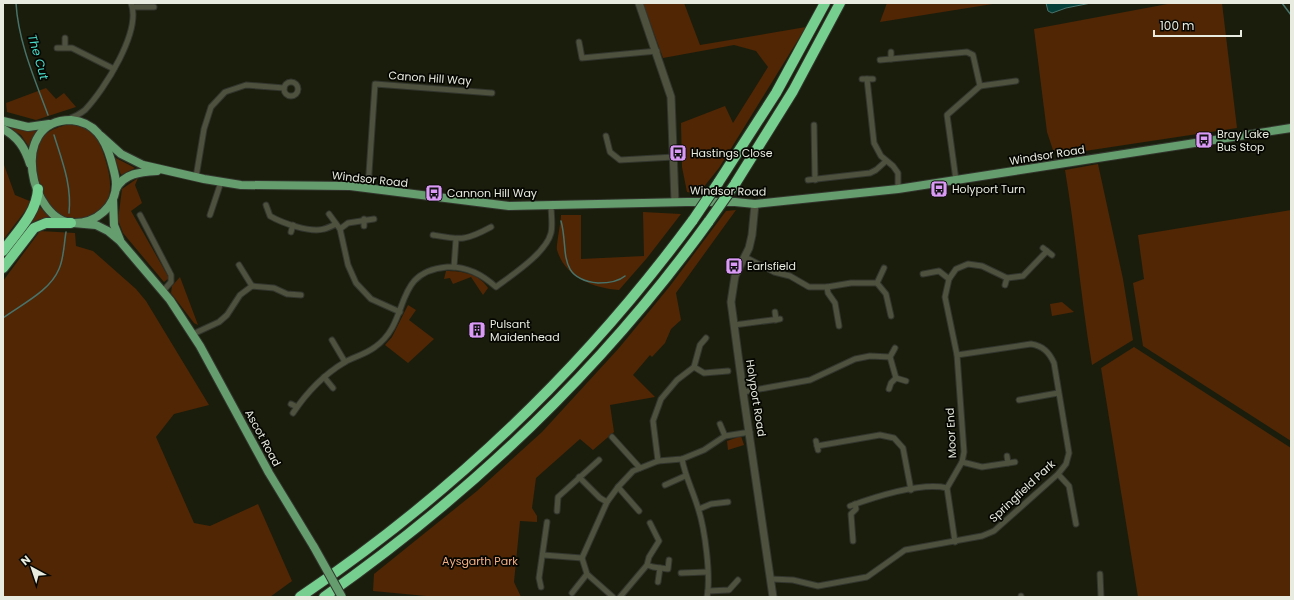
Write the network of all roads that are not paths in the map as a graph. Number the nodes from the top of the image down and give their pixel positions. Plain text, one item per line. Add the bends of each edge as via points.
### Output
1 (639, 3) edge
2 (825, 3) edge
3 (840, 3) edge
4 (132, 5) edge
5 (154, 7) dead end
6 (65, 38) dead end
7 (579, 42) dead end
8 (65, 47) junction
9 (57, 48) dead end
10 (657, 51) junction
11 (891, 52) dead end
12 (891, 59) junction
13 (880, 60) dead end
14 (114, 69) junction
15 (867, 79) dead end
16 (1016, 81) dead end
17 (980, 86) junction
18 (284, 88) dead end
19 (492, 93) dead end
20 (84, 110) junction
21 (3, 121) edge
22 (60, 121) junction
23 (814, 125) dead end
24 (92, 127) junction
25 (1291, 128) edge
26 (3, 129) edge
27 (101, 136) junction
28 (606, 136) dead end
29 (674, 157) junction
30 (886, 161) junction
31 (31, 169) junction
32 (162, 170) junction
33 (196, 177) junction
34 (808, 180) dead end
35 (815, 180) junction
36 (956, 180) junction
37 (221, 182) junction
38 (368, 188) junction
39 (38, 189) junction
40 (116, 189) junction
41 (898, 190) junction
42 (113, 200) junction
43 (675, 202) junction
44 (755, 204) junction
45 (266, 205) dead end
46 (551, 205) junction
47 (329, 214) dead end
48 (140, 215) dead end
49 (210, 215) dead end
50 (374, 219) dead end
51 (364, 220) junction
52 (72, 223) junction
53 (336, 224) junction
54 (293, 225) junction
55 (364, 226) dead end
56 (491, 228) dead end
57 (340, 229) junction
58 (291, 232) dead end
59 (433, 235) dead end
60 (456, 239) junction
61 (120, 241) junction
62 (3, 251) edge
63 (1052, 255) dead end
64 (745, 257) junction
65 (239, 265) dead end
66 (454, 267) junction
67 (3, 268) edge
68 (884, 268) dead end
69 (923, 274) dead end
70 (1006, 278) junction
71 (949, 279) junction
72 (877, 283) junction
73 (1005, 285) dead end
74 (252, 286) junction
75 (827, 287) junction
76 (162, 291) junction
77 (301, 295) dead end
78 (400, 312) junction
79 (775, 312) dead end
80 (891, 316) dead end
81 (734, 325) junction
82 (839, 326) dead end
83 (193, 334) junction
84 (706, 338) dead end
85 (332, 340) dead end
86 (895, 348) dead end
87 (957, 355) junction
88 (890, 357) junction
89 (345, 362) junction
90 (694, 367) junction
91 (728, 372) dead end
92 (324, 377) junction
93 (896, 378) junction
94 (906, 381) dead end
95 (333, 388) dead end
96 (889, 389) dead end
97 (743, 392) junction
98 (1058, 393) junction
99 (1019, 400) dead end
100 (292, 404) dead end
101 (297, 407) junction
102 (293, 413) dead end
103 (720, 424) dead end
104 (750, 432) junction
105 (725, 436) junction
106 (612, 437) dead end
107 (817, 446) dead end
108 (1007, 456) dead end
109 (682, 459) junction
110 (599, 460) dead end
111 (658, 461) junction
112 (962, 462) junction
113 (1015, 462) dead end
114 (1008, 463) junction
115 (640, 468) junction
116 (1058, 474) junction
117 (685, 476) junction
118 (579, 477) junction
119 (666, 485) dead end
120 (618, 487) junction
121 (948, 488) junction
122 (910, 490) junction
123 (607, 502) junction
124 (728, 502) dead end
125 (699, 509) junction
126 (557, 511) dead end
127 (639, 511) dead end
128 (547, 522) dead end
129 (650, 523) dead end
130 (1076, 524) dead end
131 (852, 541) dead end
132 (955, 542) junction
133 (543, 555) junction
134 (582, 558) junction
135 (669, 560) dead end
136 (647, 565) junction
137 (660, 568) junction
138 (708, 572) junction
139 (681, 573) dead end
140 (587, 574) junction
141 (1100, 574) dead end
142 (771, 579) junction
143 (738, 580) dead end
144 (658, 582) dead end
145 (541, 587) dead end
146 (572, 592) dead end
147 (708, 594) edge
148 (300, 597) edge
149 (324, 597) edge
150 (342, 597) edge
151 (613, 597) edge
152 (620, 597) edge
153 (773, 597) edge
154 (1101, 597) edge

1 - 10 street
2 - 148 highway, bridge via 776,93 718,183 654,271 608,326 510,430 456,478 402,523
3 - 149 highway, bridge via 793,92 735,184 666,279 631,321 567,391 484,471 387,552
4 - 5 street
4 - 14 street via 129,40
6 - 8 street
7 - 10 street via 582,58
8 - 9 street
8 - 14 street
10 - 29 street via 671,97
11 - 12 street
12 - 13 street
12 - 17 street via 966,52 973,55
14 - 20 street
15 - 30 street via 874,144
16 - 17 street
17 - 36 street via 947,115
18 - 33 street via 246,85 225,92 211,107 204,129
19 - 38 street, Canon Hill Way via 375,84
20 - 22 street
20 - 24 street via 86,119
21 - 22 main road via 33,127
22 - 24 main road via 76,120
22 - 31 main road via 43,131 37,139
23 - 35 street via 812,134
24 - 27 main road
25 - 36 main road, Windsor Road
26 - 31 main road via 21,144
27 - 32 main road, Windsor Road via 128,158
27 - 40 main road via 112,166
28 - 29 street via 610,152 620,160
29 - 43 street
30 - 35 street via 870,172
30 - 41 street via 898,173
31 - 39 main road
32 - 33 main road, Windsor Road
32 - 40 main road, Windsor Road via 131,175
33 - 37 main road, Windsor Road
34 - 35 street
36 - 41 main road, Windsor Road
37 - 38 main road, Windsor Road via 249,186 330,185
37 - 49 street
38 - 46 main road, Windsor Road via 500,205
39 - 52 main road via 48,209 61,220
39 - 62 highway via 32,211
40 - 42 main road
41 - 44 main road, Windsor Road
42 - 52 main road via 97,217 83,223
42 - 61 main road, Ascot Road via 114,225
43 - 44 main road, Windsor Road
43 - 46 main road, Windsor Road
44 - 64 street, Holyport Road via 752,235
45 - 54 street via 270,216 284,224
46 - 66 street via 551,234 541,249 496,287 483,275
47 - 53 street
48 - 76 street via 172,275 171,282
50 - 51 street
51 - 55 street
51 - 57 street via 348,223
52 - 61 main road, Ascot Road via 100,226
52 - 67 highway via 46,223 34,228
53 - 54 street via 317,230
53 - 57 street
54 - 58 street
56 - 60 street via 471,238
57 - 78 street via 348,265 356,283 371,299
59 - 60 street
60 - 66 street
61 - 76 main road, Ascot Road
63 - 70 street via 1045,249 1023,276
64 - 75 street via 809,287
64 - 81 street, Holyport Road via 735,276 731,302
65 - 74 street
66 - 78 street via 437,268 420,274 409,287
68 - 72 street
69 - 71 street via 939,272
70 - 71 street via 982,266 968,264 956,269
70 - 73 street
71 - 87 street, Moor End via 945,297 951,342
72 - 75 street
72 - 80 street via 886,294
74 - 77 street via 274,288 287,296
74 - 83 street via 240,295 219,322
75 - 82 street via 835,303
76 - 83 main road, Ascot Road
78 - 89 street via 392,330 375,347
79 - 81 street via 778,319
81 - 97 street, Holyport Road
83 - 150 main road, Ascot Road, bridge via 269,473
84 - 90 street via 700,345
85 - 89 street
86 - 88 street
87 - 98 street, Springfield Park via 1031,344 1039,346 1049,353 1054,363
87 - 112 street, Moor End via 964,452
88 - 93 street
88 - 97 street via 870,356 855,359 810,380
89 - 92 street
90 - 91 street via 704,373
90 - 111 street via 676,380 661,399 653,421
92 - 95 street
92 - 101 street via 305,395
93 - 94 street
93 - 96 street via 891,382
97 - 104 street, Holyport Road
98 - 99 street
98 - 116 street, Springfield Park via 1069,453 1066,464
100 - 101 street
101 - 102 street
103 - 105 street
104 - 105 street
104 - 142 street, Holyport Road
105 - 109 street via 704,450
106 - 115 street
107 - 122 street via 880,435 894,438 903,448
108 - 114 street
109 - 111 street
109 - 117 street
110 - 118 street
111 - 115 street
112 - 114 street via 982,467
112 - 121 street, Moor End
113 - 114 street
115 - 120 street via 633,471
116 - 130 street via 1069,486
116 - 132 street, Springfield Park via 994,531
117 - 119 street
117 - 125 street
118 - 123 street
118 - 126 street via 558,497
120 - 123 street
120 - 127 street
121 - 122 street via 942,486
121 - 132 street
122 - 131 street via 852,505 856,509 851,514
123 - 134 street
124 - 125 street via 711,504
125 - 138 street
128 - 133 street
129 - 136 street via 659,541 649,556
132 - 142 street, Springfield Park via 905,550 867,577 818,586 793,580
133 - 134 street
133 - 145 street via 539,578
134 - 140 street
135 - 137 street via 668,569
136 - 137 street
136 - 152 street
137 - 144 street
138 - 139 street
138 - 147 street
140 - 146 street
140 - 151 street
141 - 154 street
142 - 153 street, Holyport Road
143 - 147 street via 729,590

